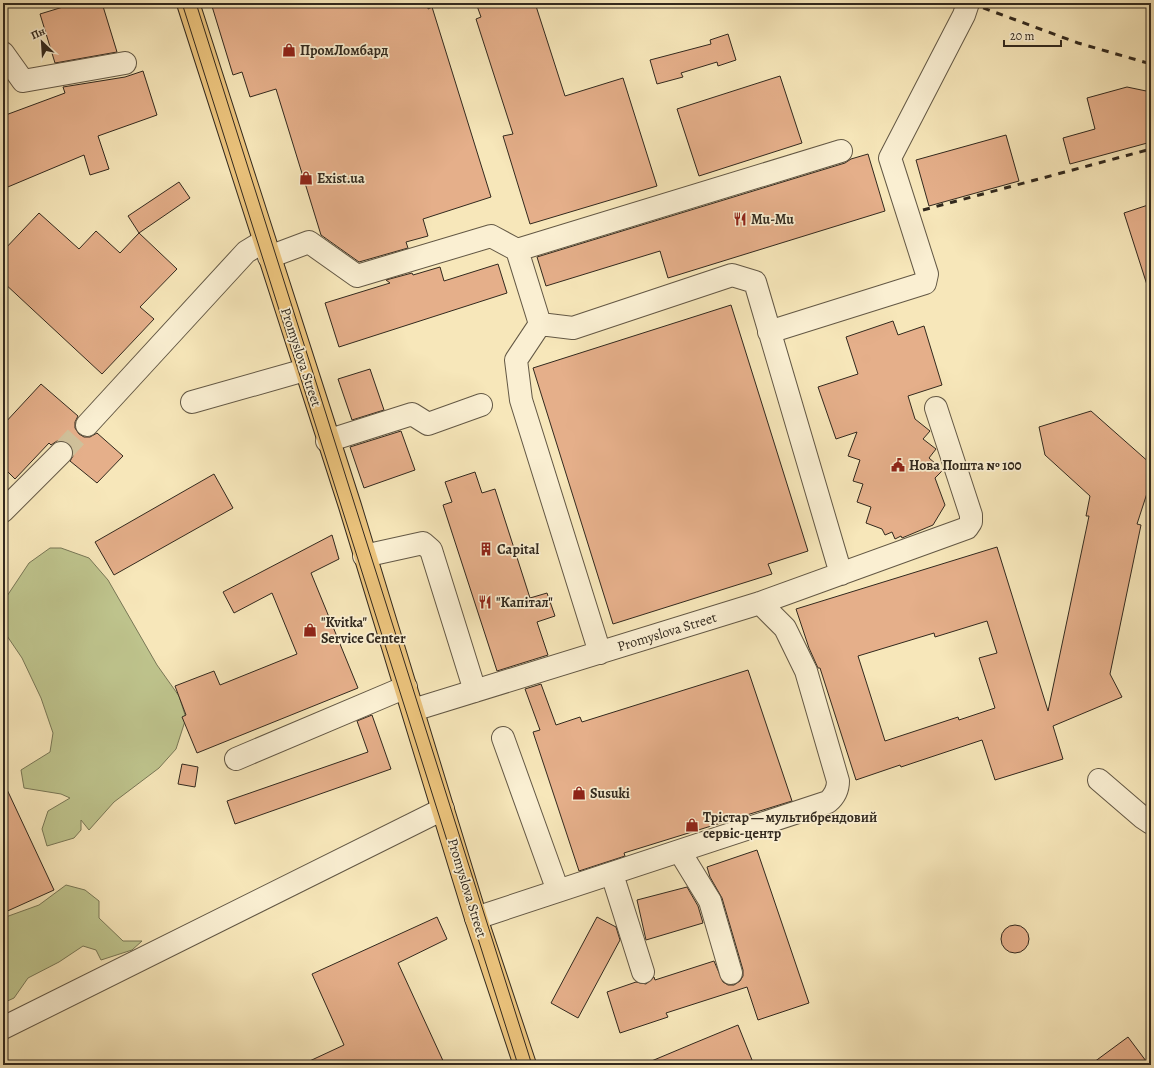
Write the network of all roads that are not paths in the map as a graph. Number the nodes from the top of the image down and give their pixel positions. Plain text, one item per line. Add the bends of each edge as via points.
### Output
1 (188, 3) edge
2 (968, 3) edge
3 (3, 52) edge
4 (125, 63) dead end
5 (841, 151) dead end
6 (267, 249) junction
7 (517, 250) junction
8 (540, 324) junction
9 (769, 332) junction
10 (305, 370) junction
11 (192, 402) dead end
12 (481, 406) dead end
13 (936, 408) dead end
14 (87, 425) tunnel mouth
15 (327, 441) junction
16 (61, 453) tunnel mouth
17 (3, 511) edge
18 (364, 556) junction
19 (841, 574) junction
20 (760, 603) junction
21 (600, 653) junction
22 (406, 687) junction
23 (475, 691) junction
24 (413, 710) junction
25 (503, 738) dead end
26 (236, 759) dead end
27 (1099, 780) dead end
28 (443, 809) junction
29 (1151, 823) edge
30 (680, 852) junction
31 (612, 874) junction
32 (558, 892) junction
33 (476, 918) junction
34 (643, 972) dead end
35 (730, 973) dead end
36 (3, 1028) edge
37 (525, 1065) edge

1 - 6 main road, Promyslova Street
2 - 9 street via 890,158 927,274 925,283
3 - 4 street via 23,81
5 - 7 street
6 - 7 street via 309,242 357,276 491,236
6 - 10 main road, Promyslova Street
6 - 14 street via 246,252
7 - 8 street
8 - 9 street via 573,328 732,275 754,282
8 - 21 street via 516,360 521,400
9 - 19 street
10 - 11 street
10 - 15 main road, Promyslova Street
12 - 15 street via 428,424 412,414
13 - 19 street, Promyslova Street via 972,515 971,522 967,528
15 - 18 main road, Promyslova Street
16 - 17 street
18 - 22 main road, Promyslova Street
18 - 23 street via 423,543 431,550
19 - 20 street, Promyslova Street
20 - 21 street, Promyslova Street
20 - 30 street via 785,628 806,671 838,781 836,792 828,802
21 - 23 street, Promyslova Street
22 - 24 main road, Promyslova Street
22 - 26 street
23 - 24 street, Promyslova Street
24 - 28 main road, Promyslova Street
25 - 32 street
27 - 29 street
28 - 33 main road, Promyslova Street
28 - 36 street
30 - 31 street
30 - 35 street via 710,901
31 - 32 street
31 - 34 street
32 - 33 street
33 - 37 main road, Promyslova Street

